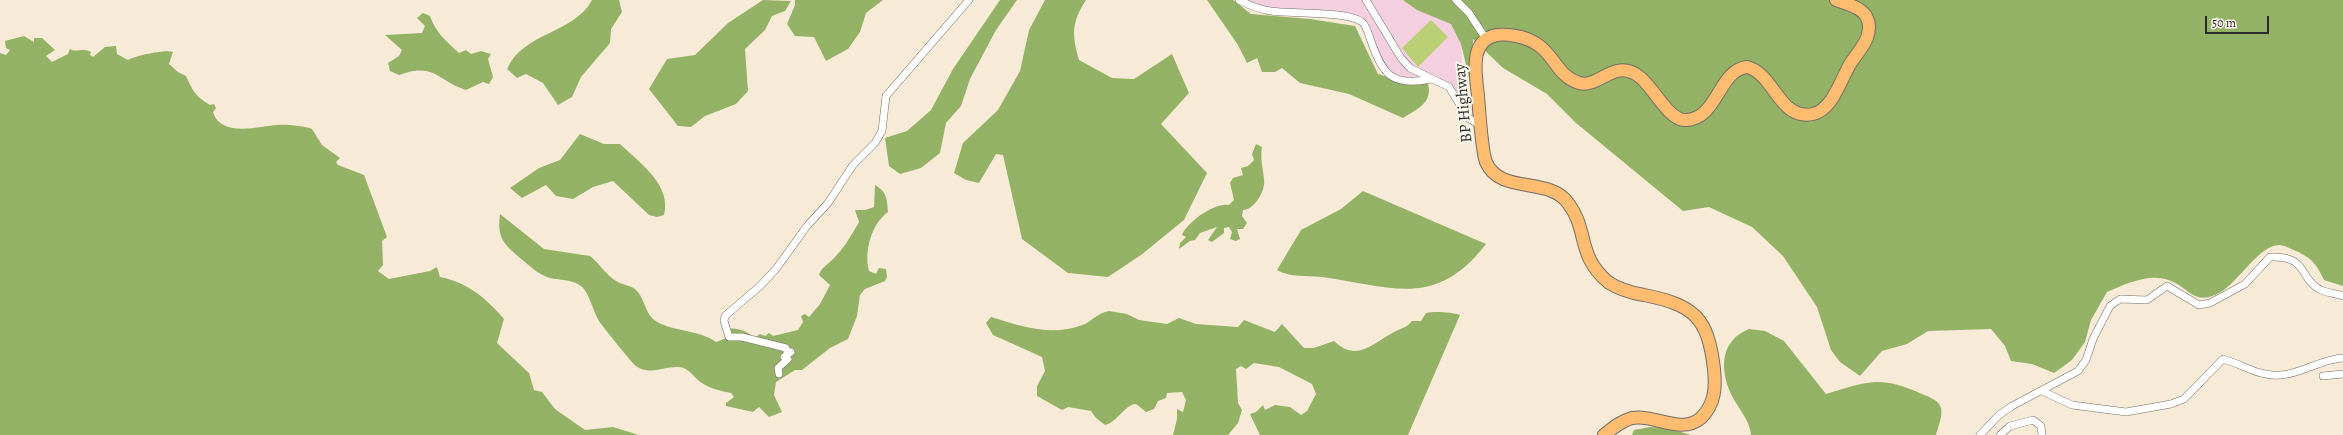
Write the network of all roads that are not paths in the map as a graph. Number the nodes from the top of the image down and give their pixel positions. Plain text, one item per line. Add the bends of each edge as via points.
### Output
1 (969, 0) edge
2 (1239, 0) edge
3 (1366, 0) edge
4 (1456, 0) edge
5 (1836, 0) edge
6 (1486, 39) junction
7 (1431, 79) junction
8 (1482, 126) junction
9 (2343, 296) edge
10 (2343, 358) edge
11 (778, 374) dead end
12 (2343, 374) edge
13 (2323, 376) dead end
14 (2042, 391) junction
15 (1604, 435) edge
16 (1980, 435) edge
17 (2000, 435) edge
18 (2042, 435) edge

1 - 11 street via 886,96 882,131 875,143 853,165 828,203 807,226 776,269 725,316 729,337 742,337 786,348 787,352 791,352 784,357 788,359 778,368
2 - 7 street via 1270,11 1348,17 1362,22 1369,34 1379,65 1389,76 1419,81
3 - 7 street via 1401,58 1410,68
4 - 6 street via 1469,13
5 - 6 highway via 1864,13 1868,19 1868,34 1831,100 1813,114 1799,113 1786,106 1759,72 1747,67 1734,71 1706,112 1684,120 1675,117 1636,74 1619,70 1585,84 1578,83 1558,67 1544,48 1535,42 1507,35
6 - 8 highway, BP Highway via 1477,50 1475,60
7 - 8 street via 1449,87 1468,118
8 - 15 highway, BP Highway via 1486,161 1491,170 1504,179 1549,188 1559,193 1576,214 1590,263 1606,280 1628,291 1684,306 1698,319 1708,339 1715,379 1714,396 1700,419 1692,424 1677,426 1640,417 1631,418 1619,422
9 - 14 street via 2320,290 2301,265 2276,256 2266,259 2245,284 2210,303 2199,305 2167,286 2147,300 2120,299 2110,306 2093,339 2086,360 2078,371
10 - 14 street via 2280,375 2249,370 2241,364 2223,360 2184,399 2171,404 2126,412 2072,405
12 - 13 street
14 - 16 street via 1999,415
17 - 18 street via 2010,426 2033,420 2041,426

